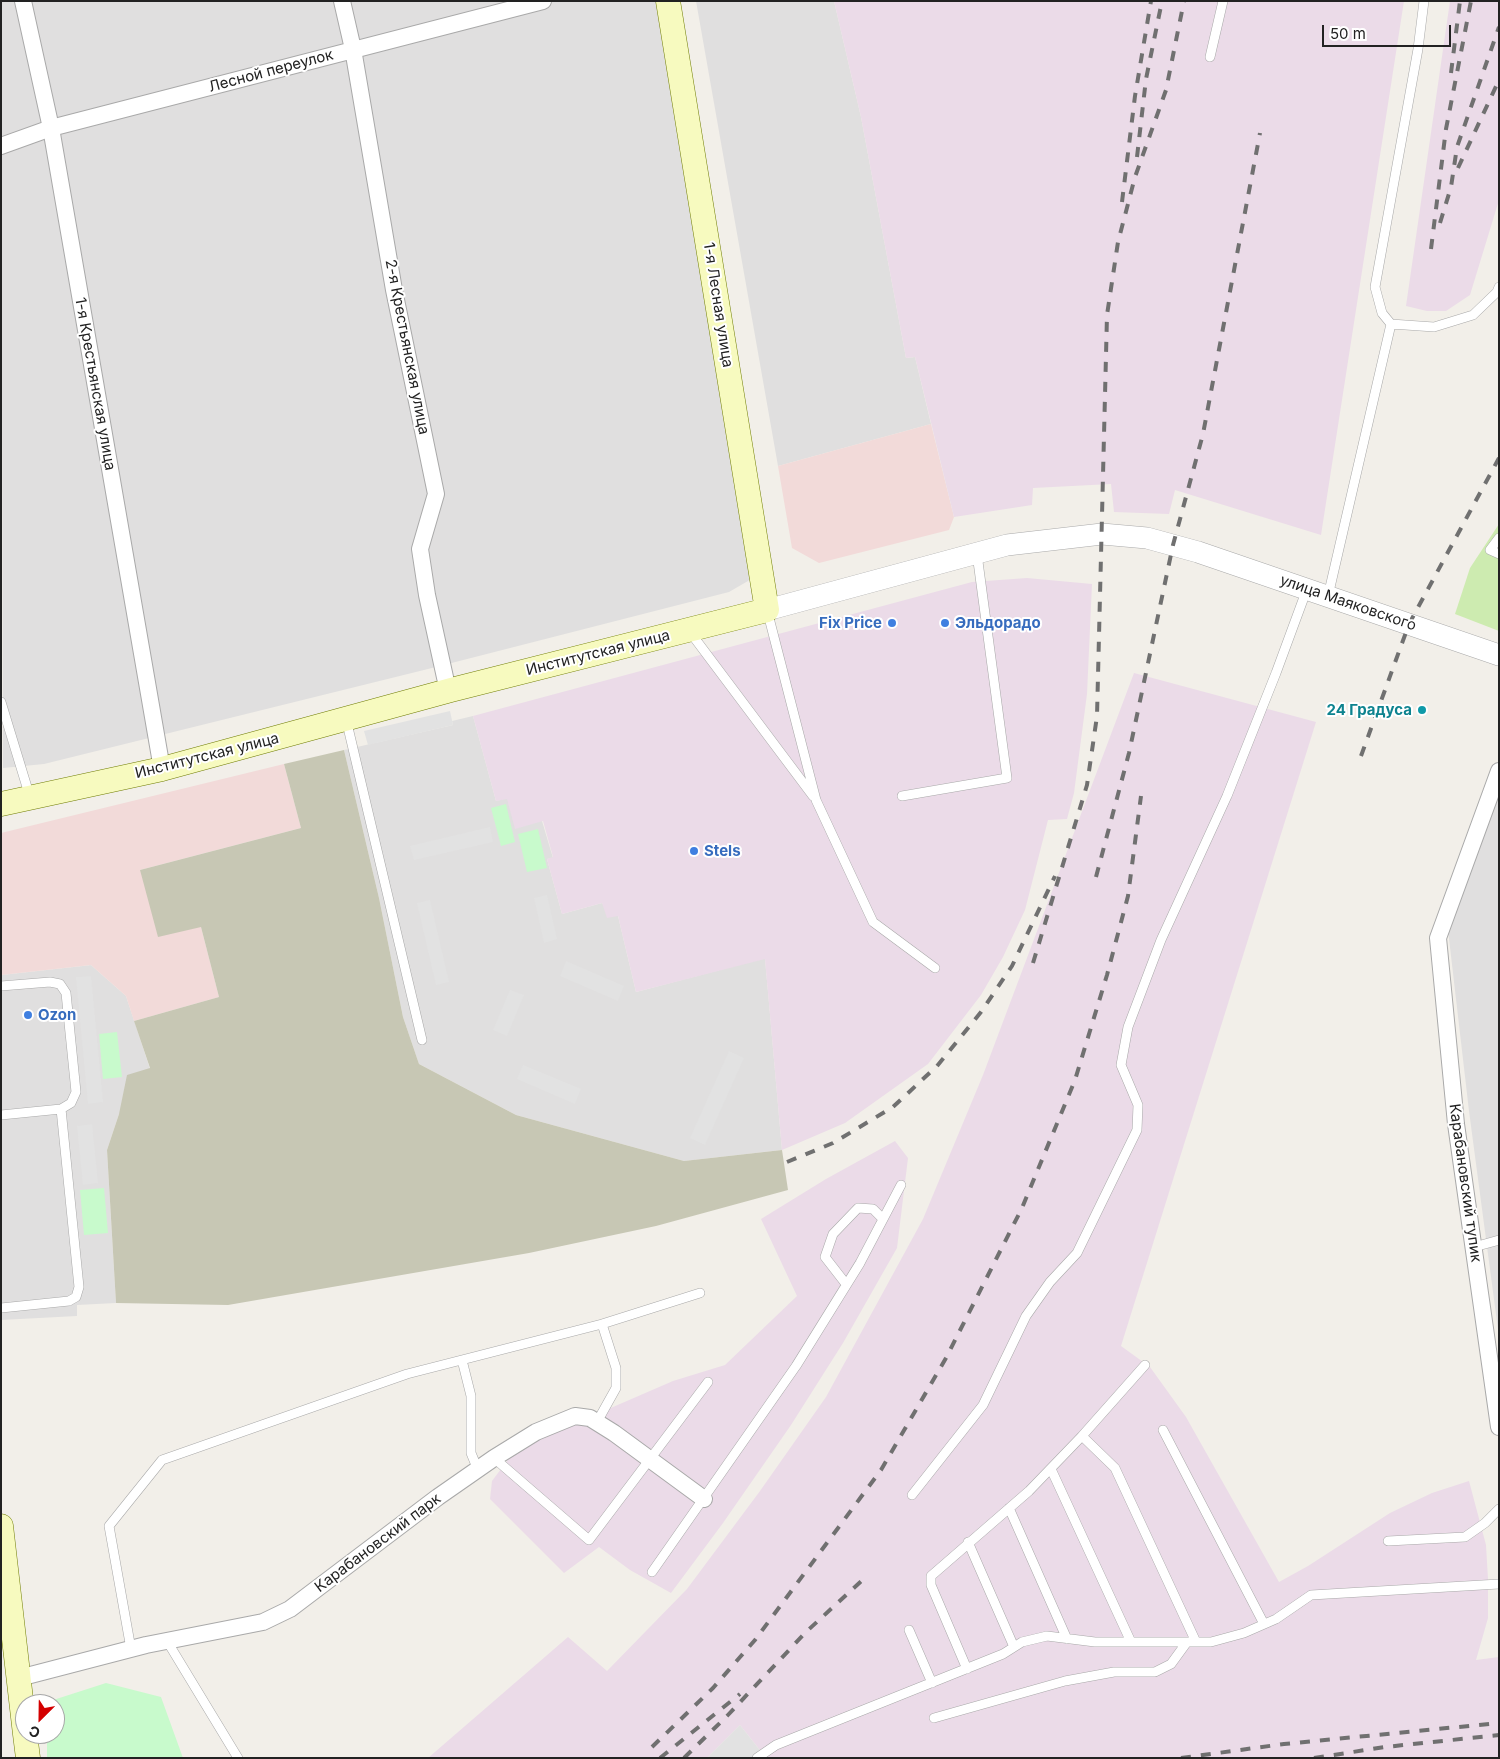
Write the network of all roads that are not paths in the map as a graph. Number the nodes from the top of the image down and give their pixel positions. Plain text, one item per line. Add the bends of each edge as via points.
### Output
1 (22, 1) edge
2 (342, 1) edge
3 (543, 1) edge
4 (668, 1) edge
5 (1224, 1) edge
6 (1424, 1) edge
7 (353, 49) junction
8 (1210, 57) dead end
9 (51, 128) junction
10 (1, 146) edge
11 (1498, 290) edge
12 (1391, 324) junction
13 (1499, 538) edge
14 (1198, 552) joint
15 (976, 554) junction
16 (1499, 554) edge
17 (1307, 589) junction
18 (1328, 596) junction
19 (767, 610) junction
20 (689, 630) junction
21 (1499, 655) edge
22 (448, 691) junction
23 (1, 702) edge
24 (346, 719) junction
25 (162, 769) junction
26 (1499, 771) edge
27 (902, 796) dead end
28 (30, 797) junction
29 (816, 800) junction
30 (1, 804) edge
31 (935, 968) dead end
32 (1, 986) edge
33 (422, 1040) dead end
34 (61, 1109) junction
35 (1, 1115) edge
36 (901, 1185) dead end
37 (883, 1219) junction
38 (1499, 1240) edge
39 (1474, 1247) junction
40 (846, 1284) junction
41 (700, 1293) dead end
42 (1, 1308) edge
43 (602, 1324) junction
44 (462, 1360) junction
45 (1145, 1365) dead end
46 (708, 1382) dead end
47 (597, 1422) junction
48 (1499, 1427) edge
49 (1163, 1430) dead end
50 (1082, 1436) junction
51 (494, 1458) junction
52 (649, 1459) junction
53 (1051, 1469) junction
54 (478, 1470) junction
55 (912, 1495) dead end
56 (704, 1499) junction
57 (1009, 1508) junction
58 (1499, 1508) edge
59 (1, 1526) edge
60 (1388, 1541) dead end
61 (968, 1542) junction
62 (652, 1572) dead end
63 (1499, 1584) edge
64 (1264, 1624) junction
65 (909, 1630) dead end
66 (1067, 1639) junction
67 (167, 1641) junction
68 (1131, 1642) junction
69 (1192, 1642) junction
70 (1014, 1647) junction
71 (130, 1649) junction
72 (967, 1669) junction
73 (19, 1678) junction
74 (932, 1683) junction
75 (21, 1694) edge
76 (934, 1718) dead end
77 (26, 1744) edge
78 (28, 1758) edge
79 (238, 1758) edge
80 (757, 1758) edge

1 - 9 street, 1-я Крестьянская улица
2 - 7 street, 2-я Крестьянская улица
3 - 7 street, Лесной переулок
4 - 19 main road, 1-я Лесная улица
5 - 8 lane
6 - 12 lane via 1374,285 1382,313
7 - 9 street, Лесной переулок
7 - 22 street, 2-я Крестьянская улица via 394,290 436,494 420,549
9 - 10 street, Лесной переулок
9 - 25 street, 1-я Крестьянская улица
11 - 12 lane via 1473,316 1434,327
12 - 18 lane
13 - 16 lane via 1490,550
14 - 15 street, Институтская улица via 1147,538 1093,534 1007,546
14 - 17 street, улица Маяковского
15 - 19 street, Институтская улица
15 - 27 lane via 1007,778
17 - 18 street, улица Маяковского
17 - 55 lane via 1227,796 1161,940 1128,1027 1121,1065 1138,1105 1137,1130 1077,1253 1050,1282 1026,1316 983,1405
18 - 21 street, улица Маяковского
19 - 20 main road, Институтская улица
19 - 29 lane
20 - 22 main road, Институтская улица
20 - 29 lane
22 - 24 main road, Институтская улица
23 - 28 lane
24 - 25 main road, Институтская улица
24 - 33 lane
25 - 28 main road, Институтская улица
26 - 39 street, Карабановский тупик via 1438,938 1456,1124
28 - 30 main road, Институтская улица
29 - 31 lane via 873,922
32 - 34 lane via 50,982 60,984 66,993 76,1092 71,1103
34 - 35 lane
34 - 42 lane via 79,1287 76,1296 69,1301
36 - 37 lane
37 - 40 lane
37 - 40 lane via 873,1209 858,1208 833,1234 825,1257
38 - 39 lane
39 - 48 street, Карабановский тупик
40 - 56 lane via 796,1366
41 - 43 lane
43 - 44 lane
43 - 47 lane via 616,1368 616,1388
44 - 54 lane via 471,1396 471,1453
44 - 71 lane via 407,1374 162,1460 109,1526
45 - 50 lane
46 - 52 lane
47 - 51 street, Карабановский парк via 575,1416 536,1432
47 - 52 street, Карабановский парк
49 - 64 lane
50 - 53 lane
50 - 69 lane via 1115,1468
51 - 52 lane via 589,1540
51 - 54 street, Карабановский парк
52 - 56 street, Карабановский парк
53 - 57 lane
53 - 68 lane
54 - 67 street, Карабановский парк via 290,1609 263,1622
56 - 62 lane
57 - 61 lane
57 - 66 lane
58 - 60 lane via 1486,1523 1465,1537
59 - 73 main road
61 - 70 lane
61 - 72 lane via 931,1576 931,1585
63 - 64 lane via 1311,1595
64 - 69 lane via 1211,1642
65 - 74 lane
66 - 68 lane
66 - 70 lane via 1047,1636
67 - 71 street, Карабановский парк
67 - 79 lane
68 - 69 lane
69 - 76 lane via 1171,1664 1155,1672 1114,1672 1065,1681
70 - 72 lane
71 - 73 street, Карабановский парк
72 - 74 lane
73 - 75 main road
74 - 80 lane via 776,1745
77 - 78 main road

